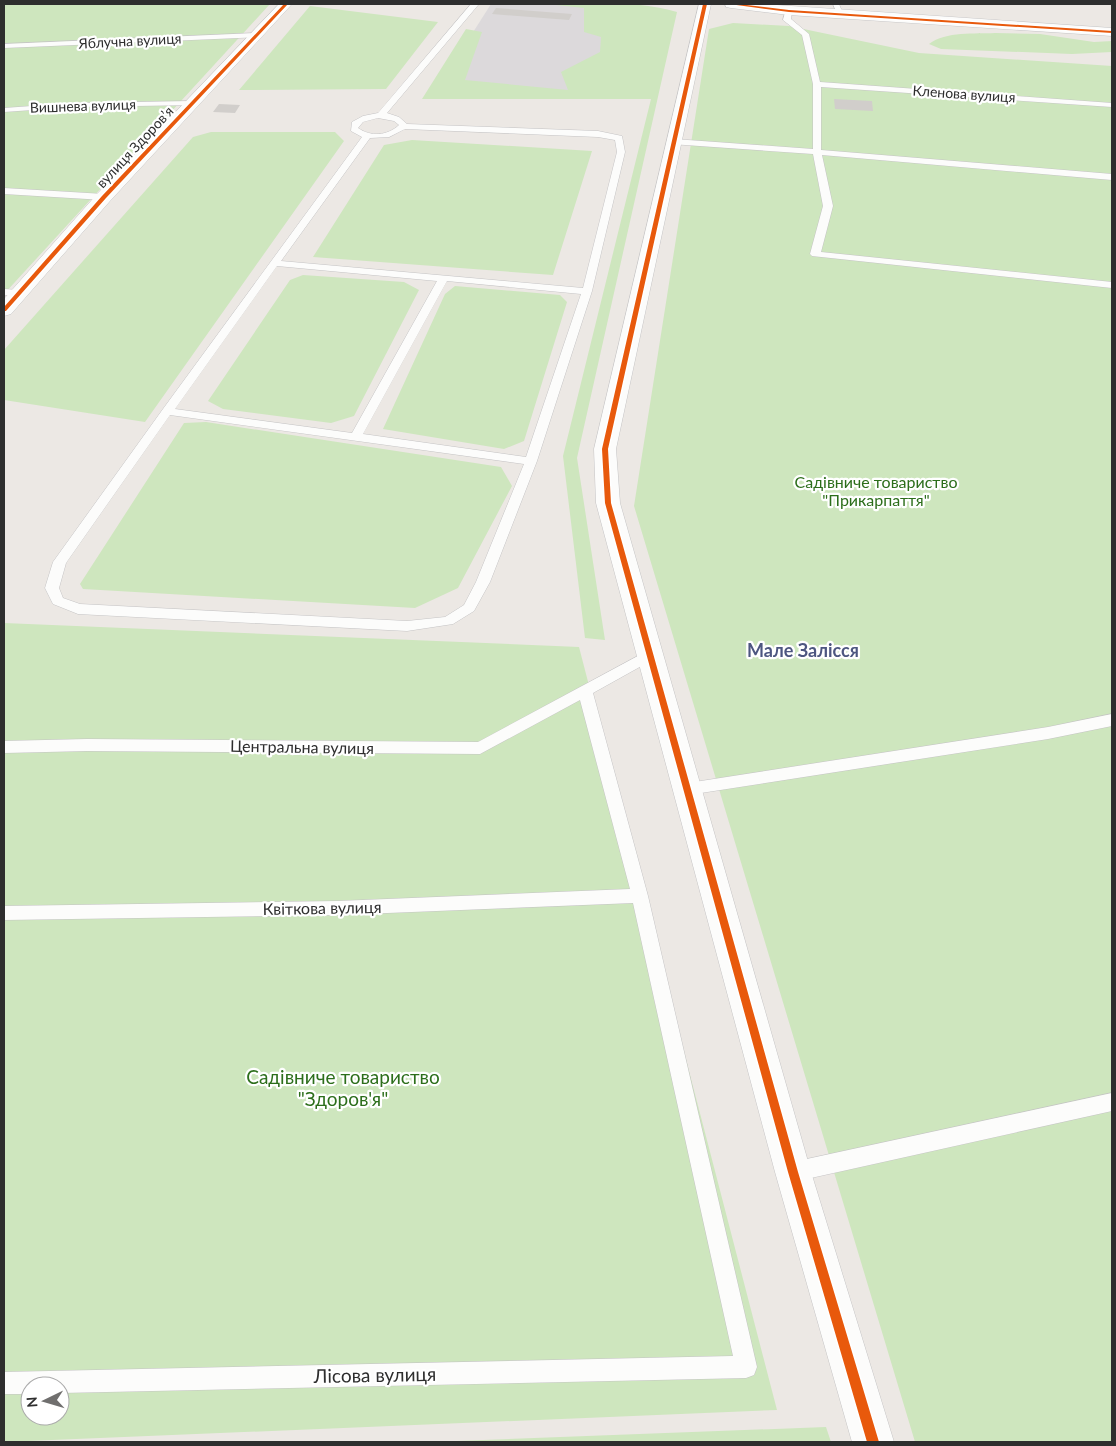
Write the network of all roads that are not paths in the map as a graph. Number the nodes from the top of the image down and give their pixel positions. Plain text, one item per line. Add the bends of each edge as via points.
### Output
1 (286, 4) edge
2 (475, 4) edge
3 (705, 4) edge
4 (730, 4) edge
5 (839, 9) edge
6 (789, 11) junction
7 (1112, 32) edge
8 (257, 35) junction
9 (4, 46) edge
10 (817, 84) junction
11 (193, 103) junction
12 (1112, 106) edge
13 (4, 110) edge
14 (380, 116) junction
15 (403, 126) junction
16 (368, 136) junction
17 (674, 142) junction
18 (817, 152) junction
19 (1112, 177) edge
20 (4, 191) edge
21 (104, 197) junction
22 (274, 263) junction
23 (443, 278) junction
24 (1112, 284) edge
25 (587, 291) junction
26 (12, 293) edge
27 (4, 310) edge
28 (167, 411) junction
29 (356, 437) junction
30 (531, 461) junction
31 (649, 654) junction
32 (585, 691) junction
33 (1112, 720) edge
34 (4, 747) edge
35 (688, 789) junction
36 (640, 896) junction
37 (4, 913) edge
38 (1112, 1102) edge
39 (793, 1172) junction
40 (4, 1383) edge
41 (873, 1442) edge

1 - 8 street, вулиця Здоровʼя
2 - 14 lane
3 - 17 street
4 - 6 street
5 - 6 street
5 - 7 street
6 - 10 lane via 787,20 805,34
8 - 9 lane, Яблучна вулиця
8 - 11 street, вулиця Здоровʼя
10 - 12 lane, Кленова вулиця
10 - 18 lane
11 - 13 lane, Вишнева вулиця
11 - 21 street, вулиця Здоровʼя
14 - 15 lane via 397,118
14 - 16 lane via 355,124 354,129
15 - 16 lane via 390,134
15 - 25 lane via 598,134 619,138 622,152
16 - 22 lane
17 - 18 lane
17 - 31 street via 605,449 608,503
18 - 19 lane
18 - 24 lane via 828,206 815,254
20 - 21 lane
21 - 26 street, вулиця Здоровʼя
22 - 23 lane
22 - 28 lane
23 - 25 lane
23 - 29 lane
25 - 30 lane
26 - 27 street, вулиця Здоровʼя
28 - 29 lane
28 - 30 lane via 60,562 52,588 58,601 78,608 407,626 448,621 468,608 483,582
29 - 30 lane
31 - 32 lane, Центральна вулиця
31 - 35 street
32 - 34 lane, Центральна вулиця via 480,748
32 - 36 lane
33 - 35 lane via 1048,733
35 - 39 street
36 - 37 lane, Квіткова вулиця via 338,908
36 - 40 lane, Лісова вулиця via 746,1367
38 - 39 lane
39 - 41 street

